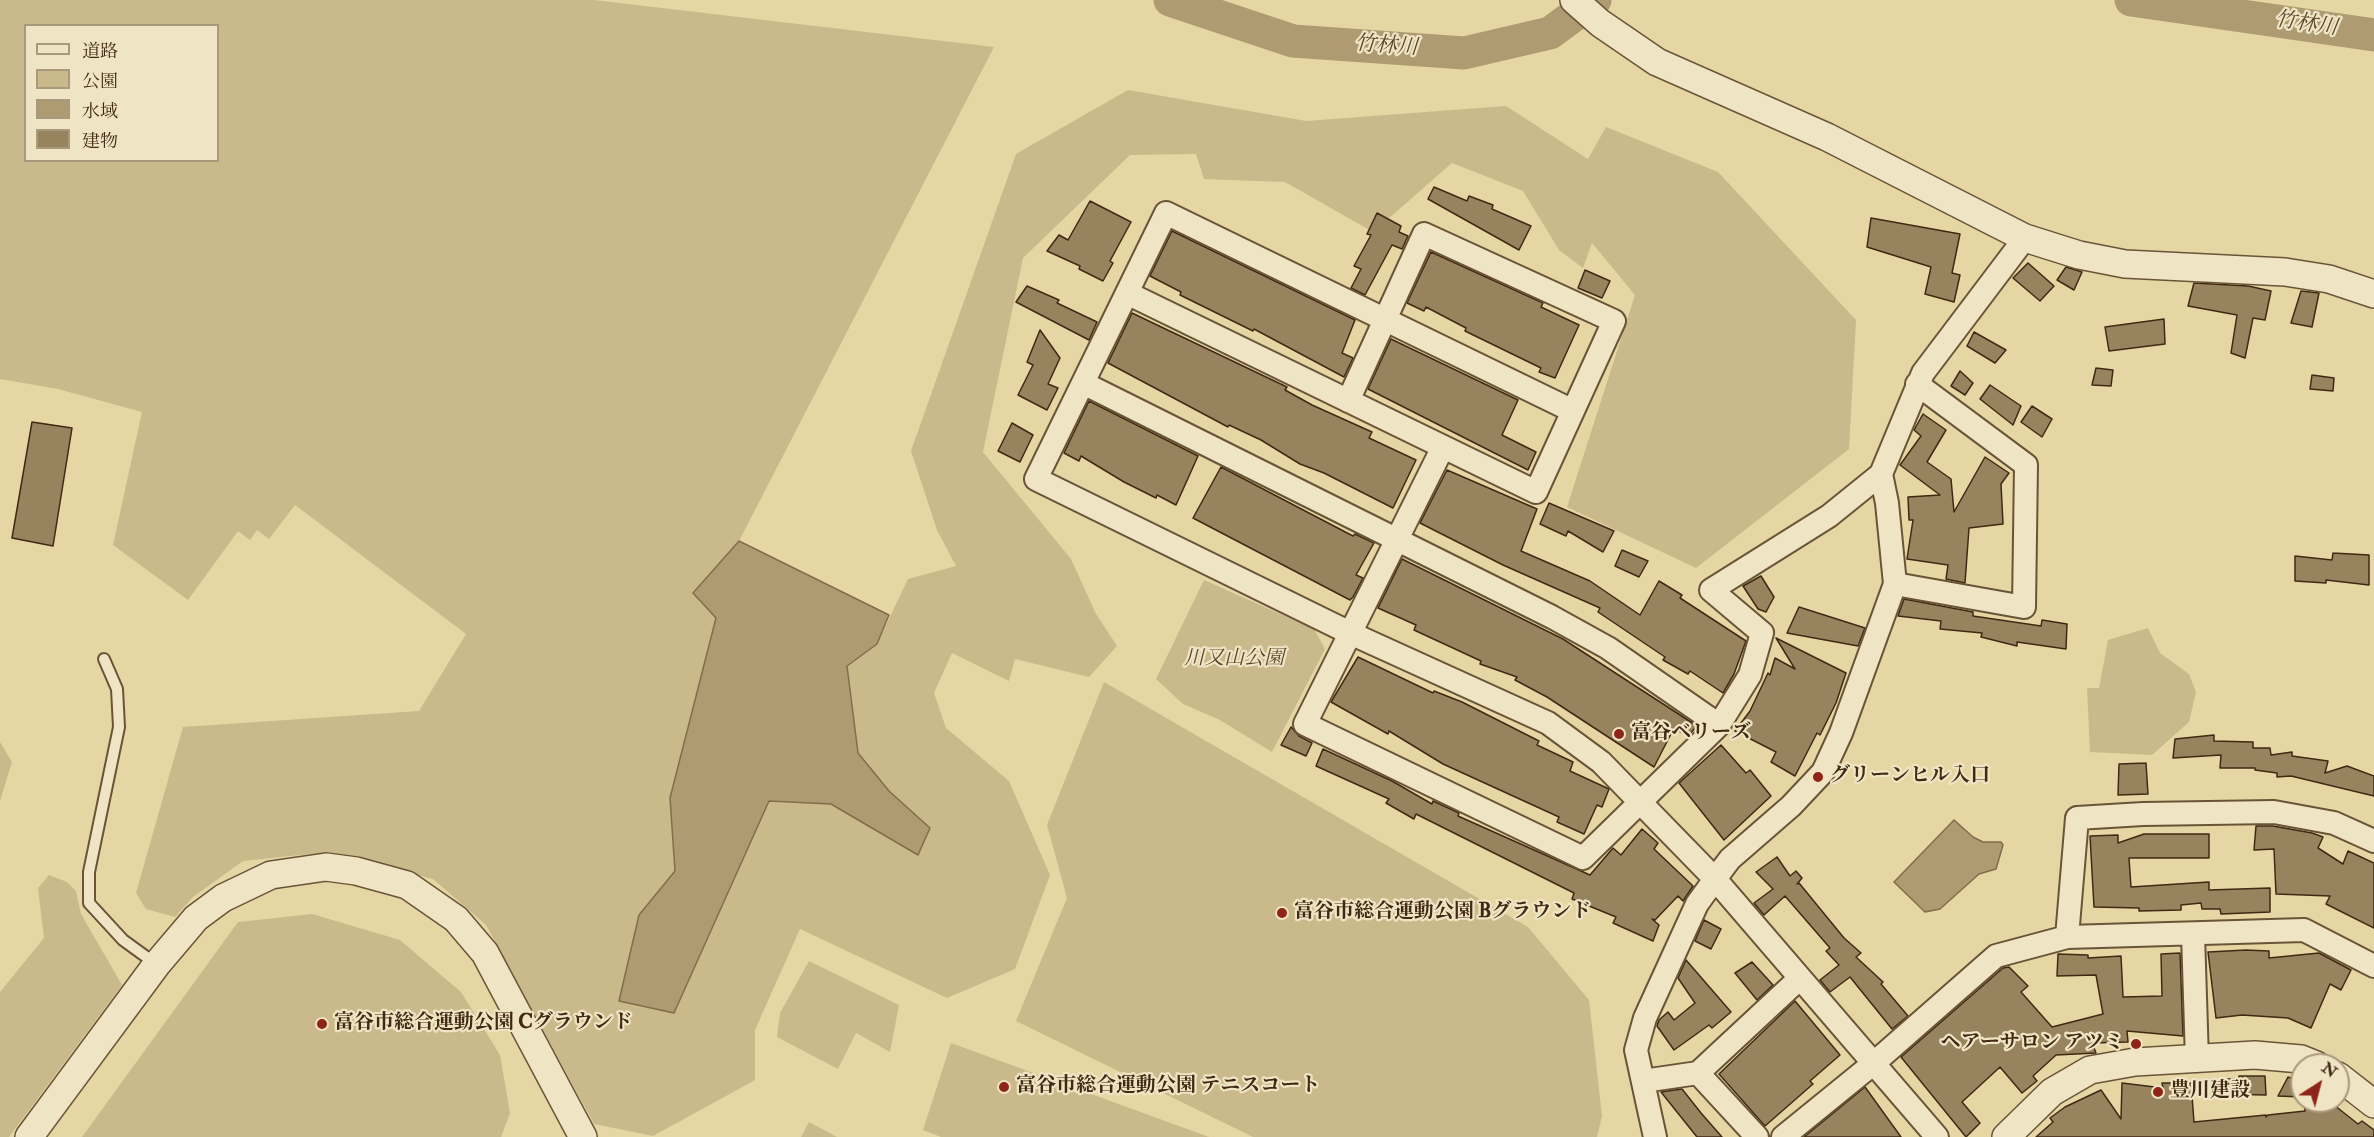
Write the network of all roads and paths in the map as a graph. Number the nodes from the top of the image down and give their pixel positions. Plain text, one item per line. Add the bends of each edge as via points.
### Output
1 (1575, 0) edge
2 (2025, 238) junction
3 (1127, 294) junction
4 (2374, 294) edge
5 (1385, 319) junction
6 (1083, 384) junction
7 (1917, 384) junction
8 (1348, 400) junction
9 (1573, 411) junction
10 (1443, 447) junction
11 (1881, 474) junction
12 (1397, 540) junction
13 (1895, 584) junction
14 (1350, 633) junction
15 (104, 658) dead end
16 (1719, 725) junction
17 (1640, 803) junction
18 (2374, 841) edge
19 (1715, 879) junction
20 (2193, 934) junction
21 (2067, 937) junction
22 (157, 964) junction
23 (2374, 966) edge
24 (1799, 979) junction
25 (2290, 1058) edge
26 (2197, 1060) junction
27 (1874, 1063) junction
28 (1698, 1073) junction
29 (1643, 1081) junction
30 (2350, 1085) edge
31 (2374, 1104) edge
32 (29, 1137) edge
33 (583, 1137) edge
34 (1655, 1137) edge
35 (1757, 1137) edge
36 (1783, 1137) edge
37 (1936, 1137) edge
38 (2006, 1137) edge

1 - 2 street via 1657,62 1827,137
2 - 4 street via 2125,264 2285,272 2329,279
2 - 7 street
3 - 5 street via 1166,213
3 - 6 street
3 - 8 street
5 - 8 street
5 - 9 street
5 - 9 street via 1424,234 1614,321
6 - 12 street
6 - 14 street via 1036,479
7 - 11 street
7 - 13 street via 2026,465 2024,607
8 - 10 street
9 - 10 street via 1536,492
10 - 12 street
11 - 13 street
11 - 16 street via 1829,516 1712,590 1762,633 1750,675
12 - 14 street
12 - 16 street via 1608,648
13 - 19 street via 1823,772 1730,859
14 - 17 street via 1548,723 1601,762
14 - 17 street via 1305,724 1583,858
15 - 22 lane via 117,689 119,727 88,872 89,903 123,940
16 - 17 street
17 - 19 street
18 - 21 street via 2334,823 2274,812 2077,818
19 - 24 street
19 - 29 street via 1697,904 1645,1018 1636,1050
20 - 21 street
20 - 23 street via 2304,930
20 - 26 street
21 - 27 street via 1996,956
22 - 32 street
22 - 33 street via 196,918 223,897 271,875 326,867 407,885 456,919 485,953
24 - 27 street
24 - 28 street
25 - 26 street via 2255,1055
26 - 38 street via 2135,1062 2090,1070 2052,1092
27 - 36 street
27 - 37 street
28 - 29 street
28 - 35 street
29 - 34 street
30 - 31 street

